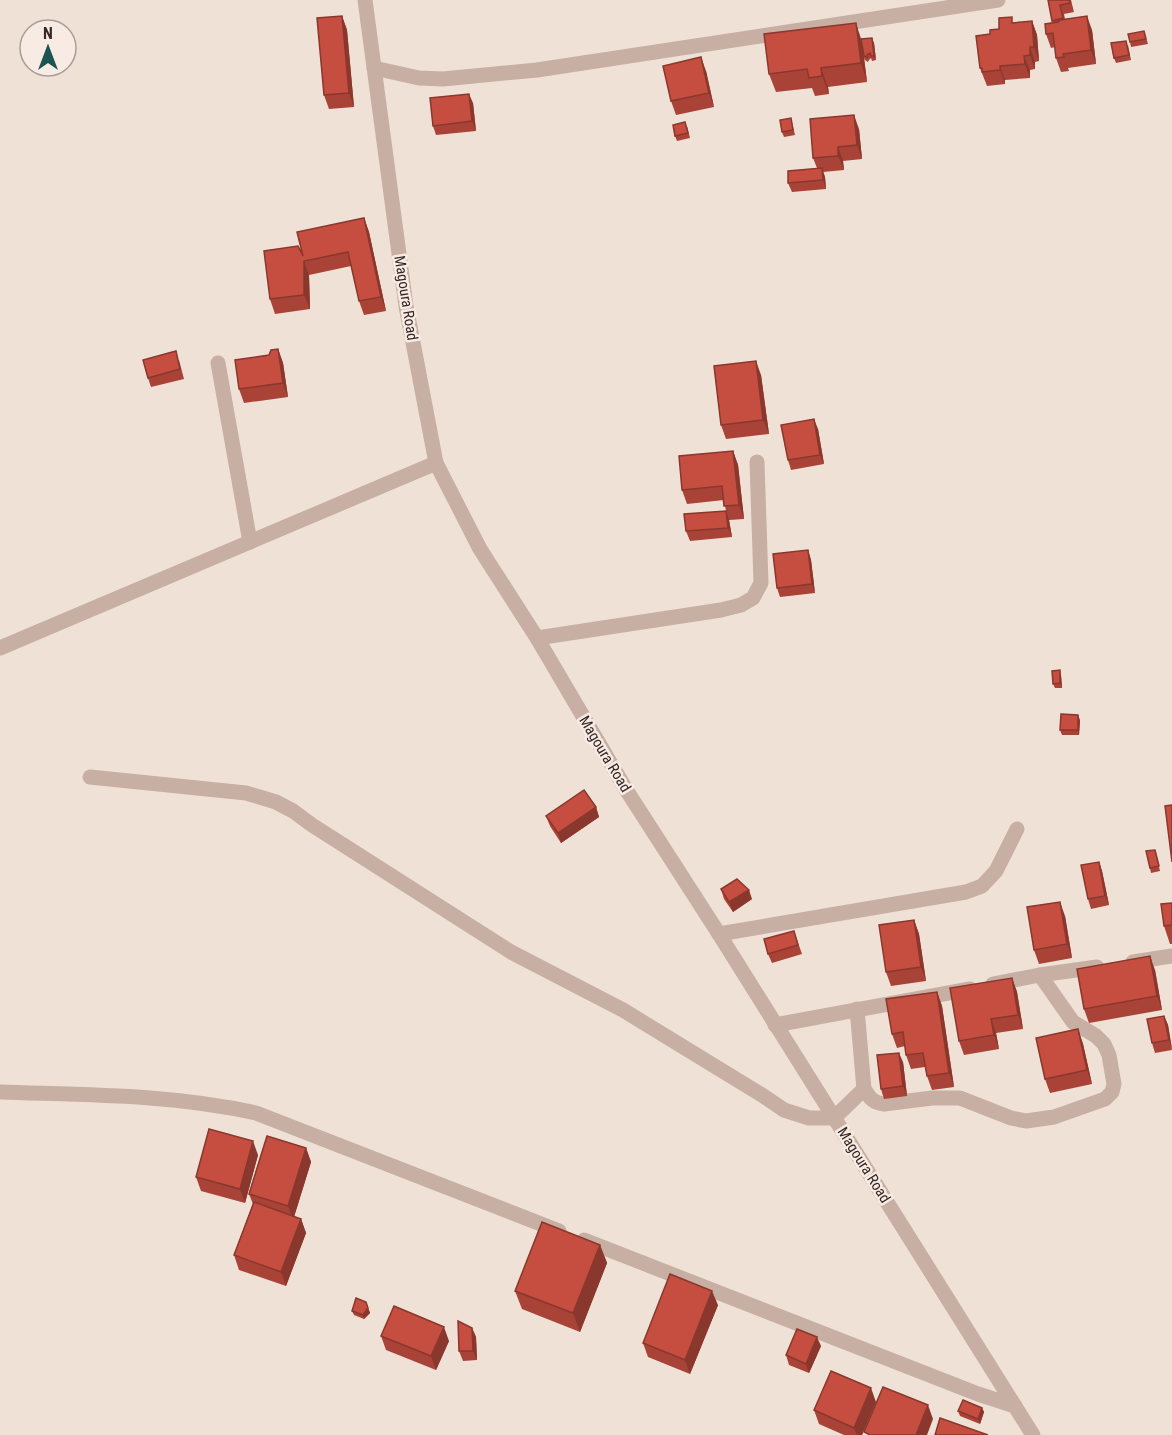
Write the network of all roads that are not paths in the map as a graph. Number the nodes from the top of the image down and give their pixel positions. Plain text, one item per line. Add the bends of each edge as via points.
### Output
1 (365, 0) edge
2 (998, 0) edge
3 (374, 68) junction
4 (218, 363) dead end
5 (757, 462) dead end
6 (436, 463) junction
7 (250, 542) junction
8 (537, 638) junction
9 (0, 648) edge
10 (90, 777) dead end
11 (1017, 829) dead end
12 (719, 934) junction
13 (1172, 956) edge
14 (1040, 975) junction
15 (857, 1010) junction
16 (775, 1025) junction
17 (864, 1089) junction
18 (0, 1092) edge
19 (834, 1118) junction
20 (1015, 1406) junction
21 (1033, 1435) edge

1 - 3 street, Magoura Road
2 - 3 street via 537,70 444,79
3 - 6 street, Magoura Road via 406,306
4 - 7 street
5 - 8 street via 761,583 753,598 721,610
6 - 7 street
6 - 8 street, Magoura Road via 480,549
7 - 9 street
8 - 12 street, Magoura Road via 627,791
10 - 19 street via 246,793 276,802 511,952 623,1010 783,1110 809,1118
11 - 12 street via 996,871 982,886 955,894
12 - 16 street, Magoura Road
13 - 14 street
14 - 15 street
14 - 17 street via 1073,1022 1104,1044 1114,1084 1105,1099 1054,1117 1026,1121 1011,1119 960,1098 876,1103
15 - 16 street
15 - 17 street
16 - 19 street, Magoura Road
17 - 19 street
18 - 20 street via 156,1098 256,1113
19 - 20 street, Magoura Road
20 - 21 street, Magoura Road

